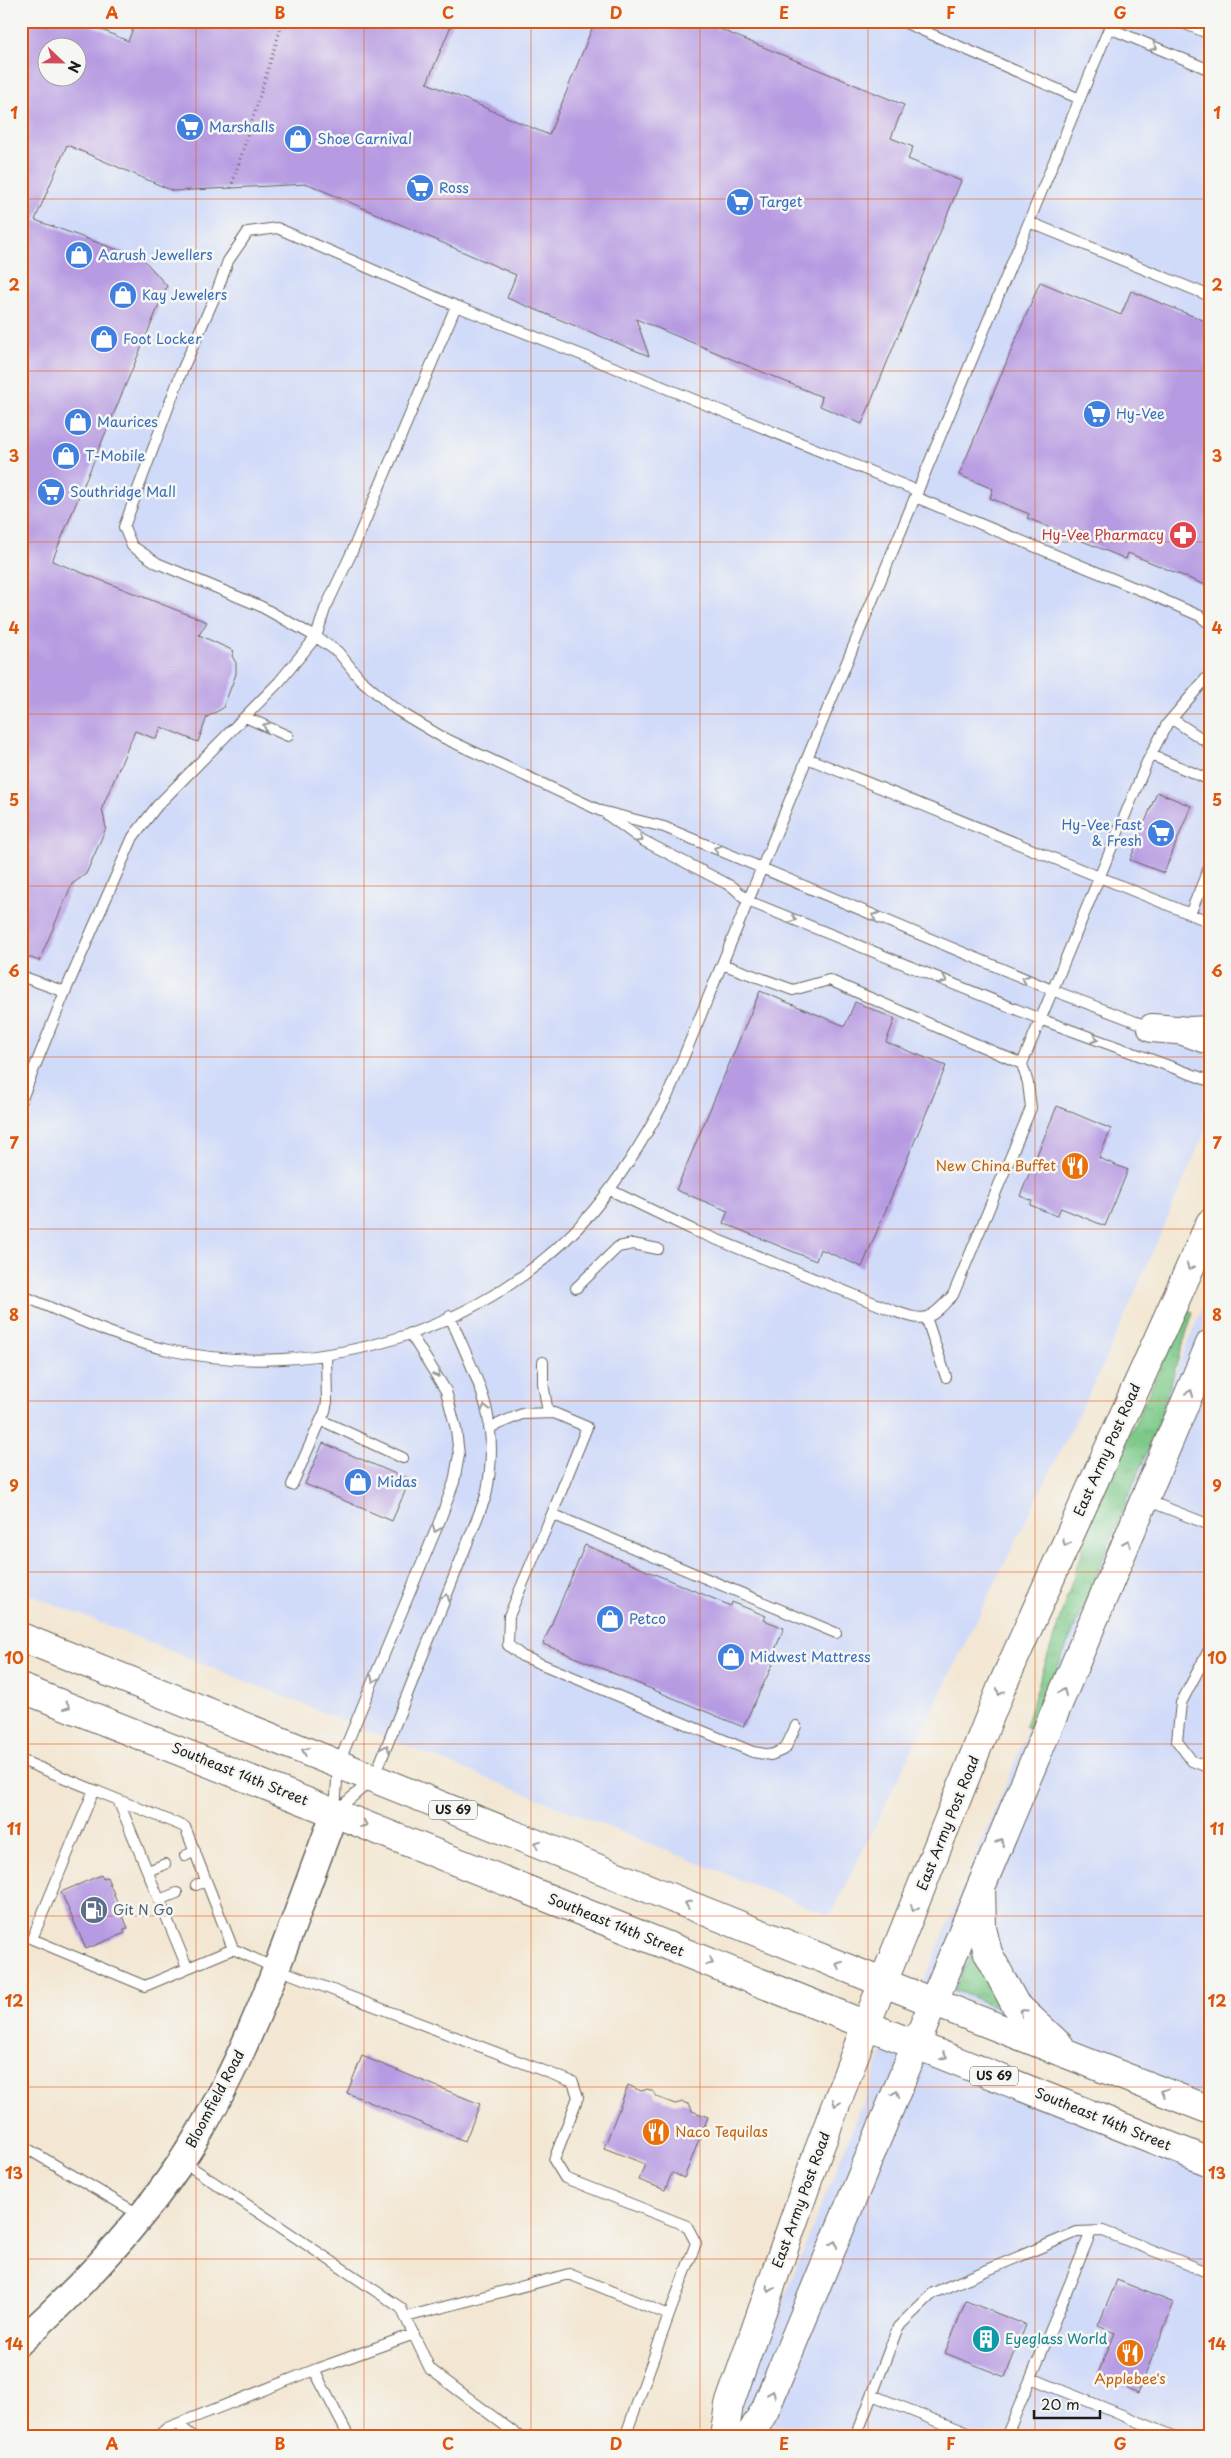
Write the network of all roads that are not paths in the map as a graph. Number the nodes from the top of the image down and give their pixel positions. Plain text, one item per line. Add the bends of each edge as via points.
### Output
1 (901, 21) edge
2 (1178, 21) edge
3 (1110, 24) edge
4 (1210, 34) edge
5 (1210, 70) edge
6 (1080, 99) junction
7 (1029, 222) junction
8 (1210, 296) edge
9 (456, 306) junction
10 (916, 494) junction
11 (1210, 624) edge
12 (316, 637) junction
13 (1210, 674) edge
14 (245, 717) junction
15 (1172, 718) junction
16 (288, 736) dead end
17 (1210, 744) edge
18 (1151, 755) junction
19 (807, 758) junction
20 (1210, 780) edge
21 (601, 810) junction
22 (1210, 865) edge
23 (761, 868) junction
24 (1098, 878) junction
25 (1205, 891) edge
26 (748, 901) junction
27 (1190, 914) junction
28 (1210, 922) edge
29 (722, 964) junction
30 (21, 976) edge
31 (1052, 990) junction
32 (65, 992) junction
33 (1040, 1019) junction
34 (1152, 1028) junction
35 (1210, 1030) edge
36 (1210, 1050) edge
37 (1022, 1064) junction
38 (1210, 1081) edge
39 (21, 1101) edge
40 (610, 1190) junction
41 (1210, 1223) edge
42 (658, 1249) dead end
43 (576, 1288) dead end
44 (21, 1295) edge
45 (450, 1316) junction
46 (926, 1317) junction
47 (410, 1333) junction
48 (1210, 1344) edge
49 (326, 1354) junction
50 (543, 1362) dead end
51 (946, 1377) dead end
52 (548, 1413) junction
53 (321, 1420) junction
54 (489, 1428) junction
55 (403, 1458) dead end
56 (292, 1485) dead end
57 (1145, 1500) junction
58 (552, 1514) junction
59 (1210, 1525) edge
60 (836, 1633) dead end
61 (21, 1637) edge
62 (1210, 1648) edge
63 (21, 1688) edge
64 (796, 1726) dead end
65 (21, 1760) edge
66 (338, 1764) junction
67 (1210, 1768) edge
68 (374, 1778) junction
69 (94, 1790) junction
70 (118, 1800) junction
71 (335, 1812) junction
72 (165, 1864) dead end
73 (148, 1871) junction
74 (206, 1881) junction
75 (196, 1885) dead end
76 (981, 1886) junction
77 (177, 1893) dead end
78 (160, 1900) junction
79 (21, 1934) edge
80 (32, 1939) junction
81 (233, 1949) junction
82 (187, 1967) junction
83 (275, 1968) junction
84 (884, 1983) junction
85 (932, 2003) junction
86 (866, 2025) junction
87 (916, 2045) junction
88 (1072, 2057) junction
89 (1210, 2110) edge
90 (21, 2145) edge
91 (181, 2160) junction
92 (1210, 2162) edge
93 (141, 2215) junction
94 (1091, 2232) junction
95 (1210, 2273) edge
96 (669, 2315) junction
97 (406, 2317) junction
98 (414, 2334) junction
99 (21, 2341) edge
100 (314, 2370) junction
101 (1031, 2378) junction
102 (872, 2395) junction
103 (176, 2424) junction
104 (1210, 2424) edge
105 (157, 2437) edge
106 (194, 2437) edge
107 (349, 2437) edge
108 (520, 2437) edge
109 (625, 2437) edge
110 (724, 2437) edge
111 (749, 2437) edge
112 (856, 2437) edge
113 (977, 2437) edge
114 (1006, 2437) edge
115 (1176, 2437) edge
116 (1204, 2437) edge

1 - 6 lane
2 - 4 lane
3 -> 5 lane
3 - 6 lane
6 - 7 lane
7 - 8 lane
7 - 10 lane
9 - 10 lane via 641,378
9 - 12 lane via 352,554 325,609
9 - 12 lane via 277,228 248,232 228,261 181,374 124,527 132,546 157,564 260,606
10 - 11 lane via 1200,616
10 - 19 lane
12 - 14 lane
12 - 21 lane via 338,652 360,679 396,709 442,737
13 - 15 lane
16 -> 14 lane
14 - 32 lane via 157,806 133,837
15 - 17 lane
15 - 18 lane
18 - 20 lane
18 - 24 lane
19 - 23 lane
19 - 24 lane
23 -> 21 lane via 664,827
21 -> 26 lane via 642,840 733,887
22 - 25 lane
23 - 26 lane
31 -> 23 lane
24 - 27 lane
24 - 31 lane
25 - 27 lane
26 - 29 lane
26 -> 33 lane
27 - 28 lane
29 - 37 lane via 793,990 829,980
29 - 40 lane via 667,1097 645,1138
30 - 32 lane
31 - 33 lane
31 - 34 lane
32 - 39 lane
33 - 37 lane
33 -> 38 lane
34 - 35 main road
34 - 36 lane
37 - 46 lane via 1031,1108 953,1295 934,1315
40 - 45 lane via 558,1246 522,1275 483,1301
40 - 46 lane via 693,1230 916,1320
41 -> 84 main road, East Army Post Road via 1002,1686
42 - 43 lane via 633,1244 618,1247
44 - 49 lane via 124,1338 168,1350 261,1360
45 - 47 lane
54 -> 45 lane via 486,1407
46 - 51 lane
47 - 49 lane via 353,1350
47 -> 66 lane via 446,1391 455,1422 459,1455 454,1482 440,1520
57 -> 48 main road
49 - 53 lane via 327,1402
50 - 52 lane
52 - 54 lane via 522,1414
52 - 58 lane via 587,1427
53 - 55 lane
53 - 56 lane
68 -> 54 lane via 486,1496 491,1472
57 - 59 lane
76 -> 57 main road
58 - 60 lane
58 - 64 lane via 509,1616 508,1646 522,1656 753,1752 770,1755 786,1750
66 -> 61 main road, US 69
62 - 67 lane via 1181,1703 1177,1741 1192,1761
63 -> 71 main road, Southeast 14th Street / US 69
65 - 69 lane
66 - 68 main road, US 69
66 - 71 lane
68 - 71 lane
84 -> 68 main road, US 69
69 - 70 lane
69 - 80 lane
70 - 73 lane
70 - 74 lane via 185,1827 190,1854
71 - 83 street, Bloomfield Road
71 -> 86 main road, Southeast 14th Street / US 69
72 - 73 lane
73 - 78 lane
74 - 75 lane
74 - 81 lane
76 - 85 main road
88 -> 76 main road via 1014,2004 988,1953 982,1928
77 - 78 lane
78 - 82 lane
79 - 80 lane
80 - 82 lane via 145,1986
81 - 82 lane
81 - 83 lane
83 - 91 street, Bloomfield Road via 232,2072
83 - 96 lane via 573,2082 578,2097 554,2160 565,2178 687,2226 696,2243
84 - 85 main road, US 69
84 - 86 main road, East Army Post Road
85 - 87 main road
85 - 88 main road, US 69
86 - 87 main road, Southeast 14th Street / US 69
86 -> 110 main road, East Army Post Road via 729,2404
87 -> 92 main road, Southeast 14th Street / US 69
111 -> 87 main road via 765,2410
89 -> 88 main road, US 69
90 - 93 lane
91 - 93 street, Bloomfield Road
91 - 97 lane via 401,2308
93 - 99 street, Bloomfield Road via 71,2296
94 - 95 lane via 1103,2231
94 - 101 lane
94 - 102 lane via 1077,2232 933,2293 898,2327
96 - 97 lane via 568,2274
96 - 109 lane
97 - 98 lane
98 - 100 lane
98 - 108 lane via 430,2369
100 - 103 lane
100 - 107 lane
101 - 114 lane
101 - 115 lane
102 - 112 lane
102 - 113 lane
103 - 105 lane
103 - 106 lane
104 - 116 lane

